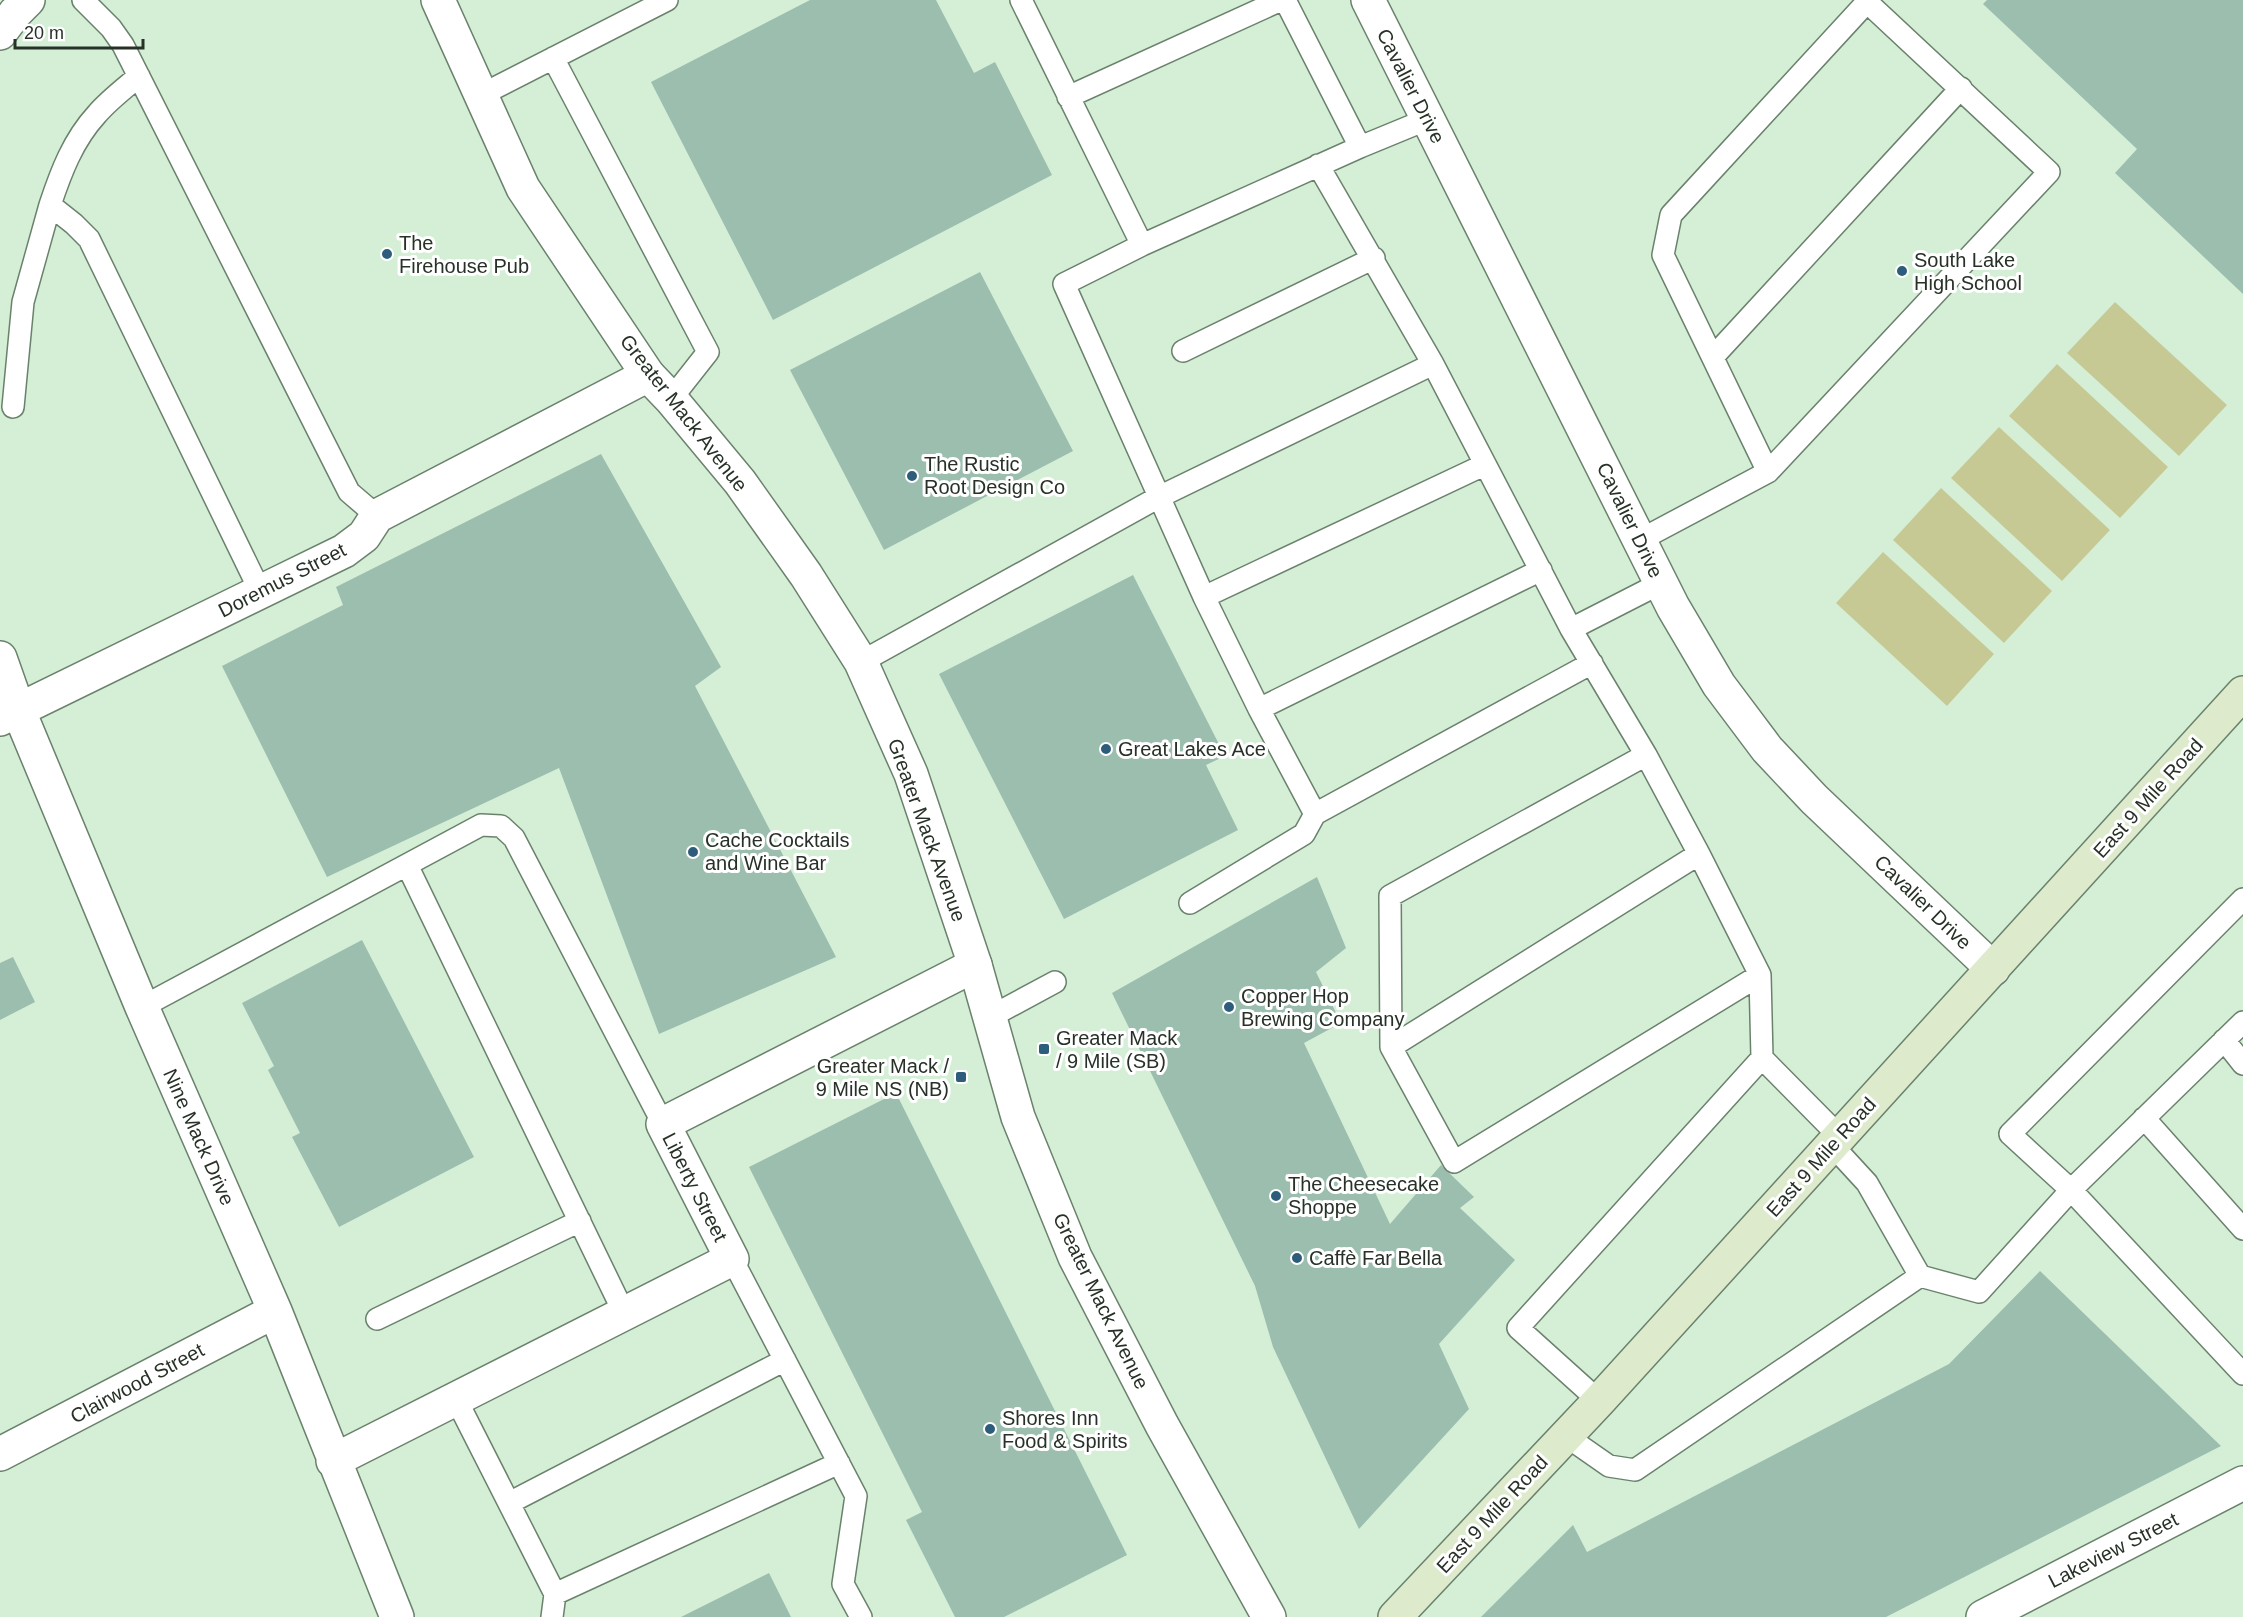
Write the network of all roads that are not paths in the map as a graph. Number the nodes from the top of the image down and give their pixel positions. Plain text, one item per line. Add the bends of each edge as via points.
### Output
1 (28, 0) edge
2 (83, 0) edge
3 (438, 0) edge
4 (667, 0) edge
5 (1020, 0) edge
6 (1283, 0) edge
7 (1368, 0) edge
8 (1868, 1) edge
9 (0, 33) edge
10 (553, 58) junction
11 (139, 76) junction
12 (1960, 88) junction
13 (481, 95) junction
14 (1068, 97) junction
15 (1428, 119) junction
16 (1360, 147) junction
17 (1318, 165) junction
18 (50, 205) junction
19 (1142, 245) junction
20 (1374, 258) junction
21 (1183, 351) dead end
22 (1713, 357) junction
23 (1433, 364) junction
24 (648, 375) junction
25 (671, 399) junction
26 (13, 408) dead end
27 (1484, 465) junction
28 (1768, 472) junction
29 (1159, 497) junction
30 (377, 516) junction
31 (1640, 540) junction
32 (1541, 570) junction
33 (1661, 583) junction
34 (260, 591) junction
35 (1204, 597) junction
36 (1571, 629) junction
37 (0, 658) edge
38 (861, 662) junction
39 (1592, 663) junction
40 (2243, 693) edge
41 (1259, 709) junction
42 (9, 714) edge
43 (1646, 755) junction
44 (1315, 814) junction
45 (1699, 854) junction
46 (407, 865) junction
47 (2243, 899) edge
48 (1190, 903) dead end
49 (975, 965) junction
50 (1993, 969) junction
51 (1761, 975) junction
52 (1055, 982) dead end
53 (142, 1007) junction
54 (990, 1017) junction
55 (2243, 1022) edge
56 (2224, 1040) junction
57 (1391, 1047) junction
58 (1762, 1058) junction
59 (2243, 1064) edge
60 (2144, 1118) junction
61 (663, 1125) junction
62 (1836, 1141) junction
63 (2071, 1190) junction
64 (580, 1221) junction
65 (2243, 1229) edge
66 (732, 1259) junction
67 (1920, 1276) junction
68 (275, 1311) junction
69 (624, 1313) junction
70 (378, 1319) dead end
71 (785, 1360) junction
72 (2243, 1374) edge
73 (456, 1399) junction
74 (1599, 1401) junction
75 (1566, 1436) junction
76 (0, 1454) edge
77 (333, 1461) junction
78 (839, 1463) junction
79 (2243, 1483) edge
80 (509, 1503) junction
81 (555, 1594) junction
82 (397, 1617) edge
83 (552, 1617) edge
84 (861, 1617) edge
85 (1269, 1617) edge
86 (1395, 1617) edge
87 (1983, 1617) edge

1 - 9 street
2 - 11 lane via 111,28
3 - 13 street, Greater Mack Avenue
4 - 10 lane
5 - 14 lane
6 - 14 lane
6 - 16 lane
7 - 15 street, Cavalier Drive
8 - 12 lane
8 - 22 lane via 1671,215 1663,255
10 - 13 lane
10 - 25 lane via 708,352
11 - 18 lane via 97,113 77,140
11 - 30 lane via 349,492
12 - 22 lane
12 - 28 lane via 2049,172
13 - 24 street, Greater Mack Avenue via 523,188
14 - 19 lane
15 - 16 lane
15 - 31 street, Cavalier Drive
16 - 17 lane
17 - 19 lane
17 - 20 lane
18 - 26 lane via 23,302
18 - 34 lane via 89,240
19 - 29 lane via 1064,284
20 - 21 lane
20 - 23 lane
22 - 28 lane
23 - 27 lane
23 - 29 lane
24 - 25 street, Greater Mack Avenue
24 - 30 street, Doremus Street
25 - 38 street, Greater Mack Avenue via 740,482
27 - 32 lane
27 - 35 lane
28 - 31 lane
29 - 35 lane
29 - 38 lane
30 - 34 street, Doremus Street via 364,536 344,551
31 - 33 street, Cavalier Drive
32 - 36 lane
32 - 41 lane
33 - 36 lane
33 - 50 street, Cavalier Drive via 1719,685 1767,749 1814,799
34 - 42 street, Doremus Street
35 - 41 lane
36 - 39 lane
37 - 42 street, Nine Mack Drive
38 - 49 street, Greater Mack Avenue via 911,774
39 - 43 lane
39 - 44 lane
40 - 50 main road, East 9 Mile Road
41 - 44 lane
42 - 53 street, Nine Mack Drive
43 - 45 lane
43 - 57 lane via 1390,896
44 - 48 lane via 1304,834
45 - 51 lane
45 - 57 lane
46 - 53 lane
46 - 61 lane via 481,825 501,826 514,838
46 - 64 lane
47 - 63 lane via 2010,1134
49 - 54 street, Greater Mack Avenue
49 - 61 street, Liberty Street
50 - 62 main road, East 9 Mile Road
51 - 57 lane via 1454,1162
51 - 58 lane
52 - 54 lane
53 - 68 street, Nine Mack Drive
54 - 85 street, Greater Mack Avenue via 1018,1117 1075,1257 1162,1425
55 - 56 lane
56 - 59 lane
56 - 60 lane
58 - 62 lane
58 - 74 lane via 1518,1328
60 - 63 lane
60 - 65 lane
61 - 66 street, Liberty Street
62 - 67 lane via 1867,1183
62 - 74 main road, East 9 Mile Road
63 - 67 lane via 1979,1292
63 - 72 lane
64 - 69 lane
64 - 70 lane
66 - 69 street, Liberty Street
66 - 71 lane
67 - 75 lane via 1635,1470 1609,1466
68 - 76 street, Clairwood Street
68 - 77 street, Nine Mack Drive
69 - 73 street, Liberty Street
71 - 78 lane
71 - 80 lane
73 - 77 street, Liberty Street
73 - 80 lane
74 - 75 main road, East 9 Mile Road
75 - 86 main road, East 9 Mile Road
77 - 82 street, Nine Mack Drive
78 - 81 lane
78 - 84 lane via 856,1496 843,1584
79 - 87 street, Lakeview Street
80 - 81 lane
81 - 83 lane

